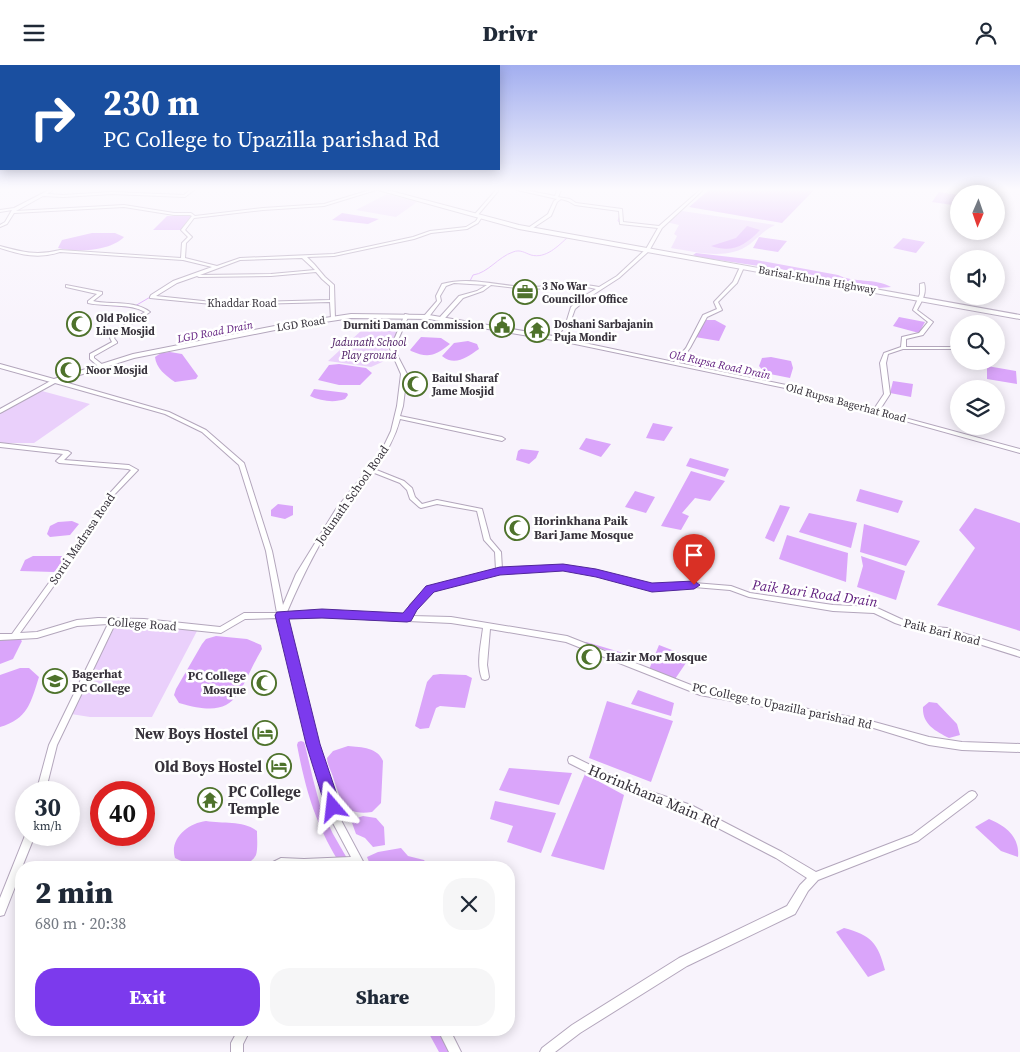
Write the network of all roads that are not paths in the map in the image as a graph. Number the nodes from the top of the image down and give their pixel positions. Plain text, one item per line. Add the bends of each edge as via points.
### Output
1 (189, 236) edge
2 (419, 236) edge
3 (570, 236) edge
4 (655, 236) edge
5 (0, 247) edge
6 (648, 250) junction
7 (303, 257) junction
8 (183, 259) junction
9 (216, 267) junction
10 (742, 267) junction
11 (318, 271) junction
12 (191, 276) junction
13 (490, 284) junction
14 (922, 284) dead end
15 (68, 286) dead end
16 (598, 289) junction
17 (921, 299) junction
18 (332, 301) junction
19 (407, 315) junction
20 (426, 317) junction
21 (1020, 317) edge
22 (442, 318) junction
23 (333, 319) junction
24 (553, 338) junction
25 (903, 348) junction
26 (950, 348) edge
27 (676, 363) dead end
28 (100, 365) junction
29 (0, 366) edge
30 (54, 381) junction
31 (0, 411) edge
32 (876, 411) junction
33 (397, 417) junction
34 (502, 439) dead end
35 (0, 445) edge
36 (1020, 451) edge
37 (369, 469) junction
38 (499, 569) dead end
39 (281, 615) junction
40 (407, 618) junction
41 (113, 621) junction
42 (487, 626) junction
43 (14, 636) junction
44 (0, 637) edge
45 (1020, 654) edge
46 (484, 677) dead end
47 (1020, 748) edge
48 (572, 760) dead end
49 (43, 781) edge
50 (972, 795) dead end
51 (27, 846) edge
52 (22, 861) edge
53 (358, 861) edge
54 (815, 877) junction
55 (15, 884) edge
56 (0, 911) edge
57 (241, 1036) edge
58 (447, 1036) edge
59 (237, 1052) edge
60 (455, 1052) edge
61 (546, 1052) edge

1 - 8 street via 184,243
2 - 7 street, Khaddar Road via 334,255
3 - 6 highway, Barisal-Khulna Highway
4 - 6 street
5 - 8 street via 29,256 47,256 60,251
6 - 10 highway, Barisal-Khulna Highway
6 - 16 street via 618,277
7 - 9 street, Khaddar Road via 240,259
7 - 11 street via 316,265
8 - 9 street
9 - 12 street, Khaddar Road
10 - 17 highway, Barisal-Khulna Highway
10 - 27 street via 735,282 716,302 720,310 705,315 688,348
11 - 12 street
11 - 18 street via 320,278 332,285
12 - 18 street, Khaddar Road via 153,296 214,303
13 - 16 street via 525,289 588,286
13 - 20 street via 454,282 444,285 439,301
13 - 22 street via 480,293 458,298 453,309
14 - 17 street
15 - 28 street via 100,293 90,302 98,305 146,309 148,312 115,333 112,338 115,342 92,355
16 - 24 street via 573,308 569,320
17 - 21 highway, Barisal-Khulna Highway
17 - 25 street via 915,310 931,322 921,334 904,338
18 - 23 street
19 - 20 main road, LGD Road
19 - 23 main road, LGD Road
19 - 33 street, Jodunath School Road via 392,349 404,374
20 - 22 main road, LGD Road
22 - 24 main road, LGD Road
23 - 28 main road, LGD Road via 206,341
24 - 32 street, Old Rupsa Bagerhat Road via 791,388
25 - 26 street
25 - 32 street via 886,353 883,363 887,394
28 - 30 main road, LGD Road
29 - 30 main road
30 - 31 street
30 - 39 street via 167,413 204,431 242,464 269,551
32 - 36 street, Old Rupsa Bagerhat Road
33 - 34 street
33 - 37 street, Jodunath School Road via 383,454
35 - 43 street, Sorui Madrasa Road via 68,453 59,461 135,470 112,494
37 - 38 street via 402,482 421,506 437,502 480,510 487,540 498,552
37 - 39 street, Jodunath School Road via 318,543
39 - 40 street, PC College to Upazilla parishad Rd
39 - 41 street, College Road via 244,616 221,630
39 - 53 street via 313,744 338,823
40 - 42 street, PC College to Upazilla parishad Rd
40 - 45 street, Paik Bari Road via 430,589 500,571 563,567 652,587 694,585 731,588 749,595 833,608 875,610 922,629 947,631
41 - 43 street, College Road via 77,623 37,635
41 - 49 street via 53,745
42 - 46 street
42 - 47 street, PC College to Upazilla parishad Rd via 567,639 700,692 867,723 962,747
43 - 44 street, College Road
48 - 54 street, Horinkhana Main Rd via 628,788 688,808
50 - 54 street via 915,838
51 - 52 street
54 - 61 street via 791,910 683,962 576,1029
55 - 56 street
57 - 59 street
58 - 60 street

